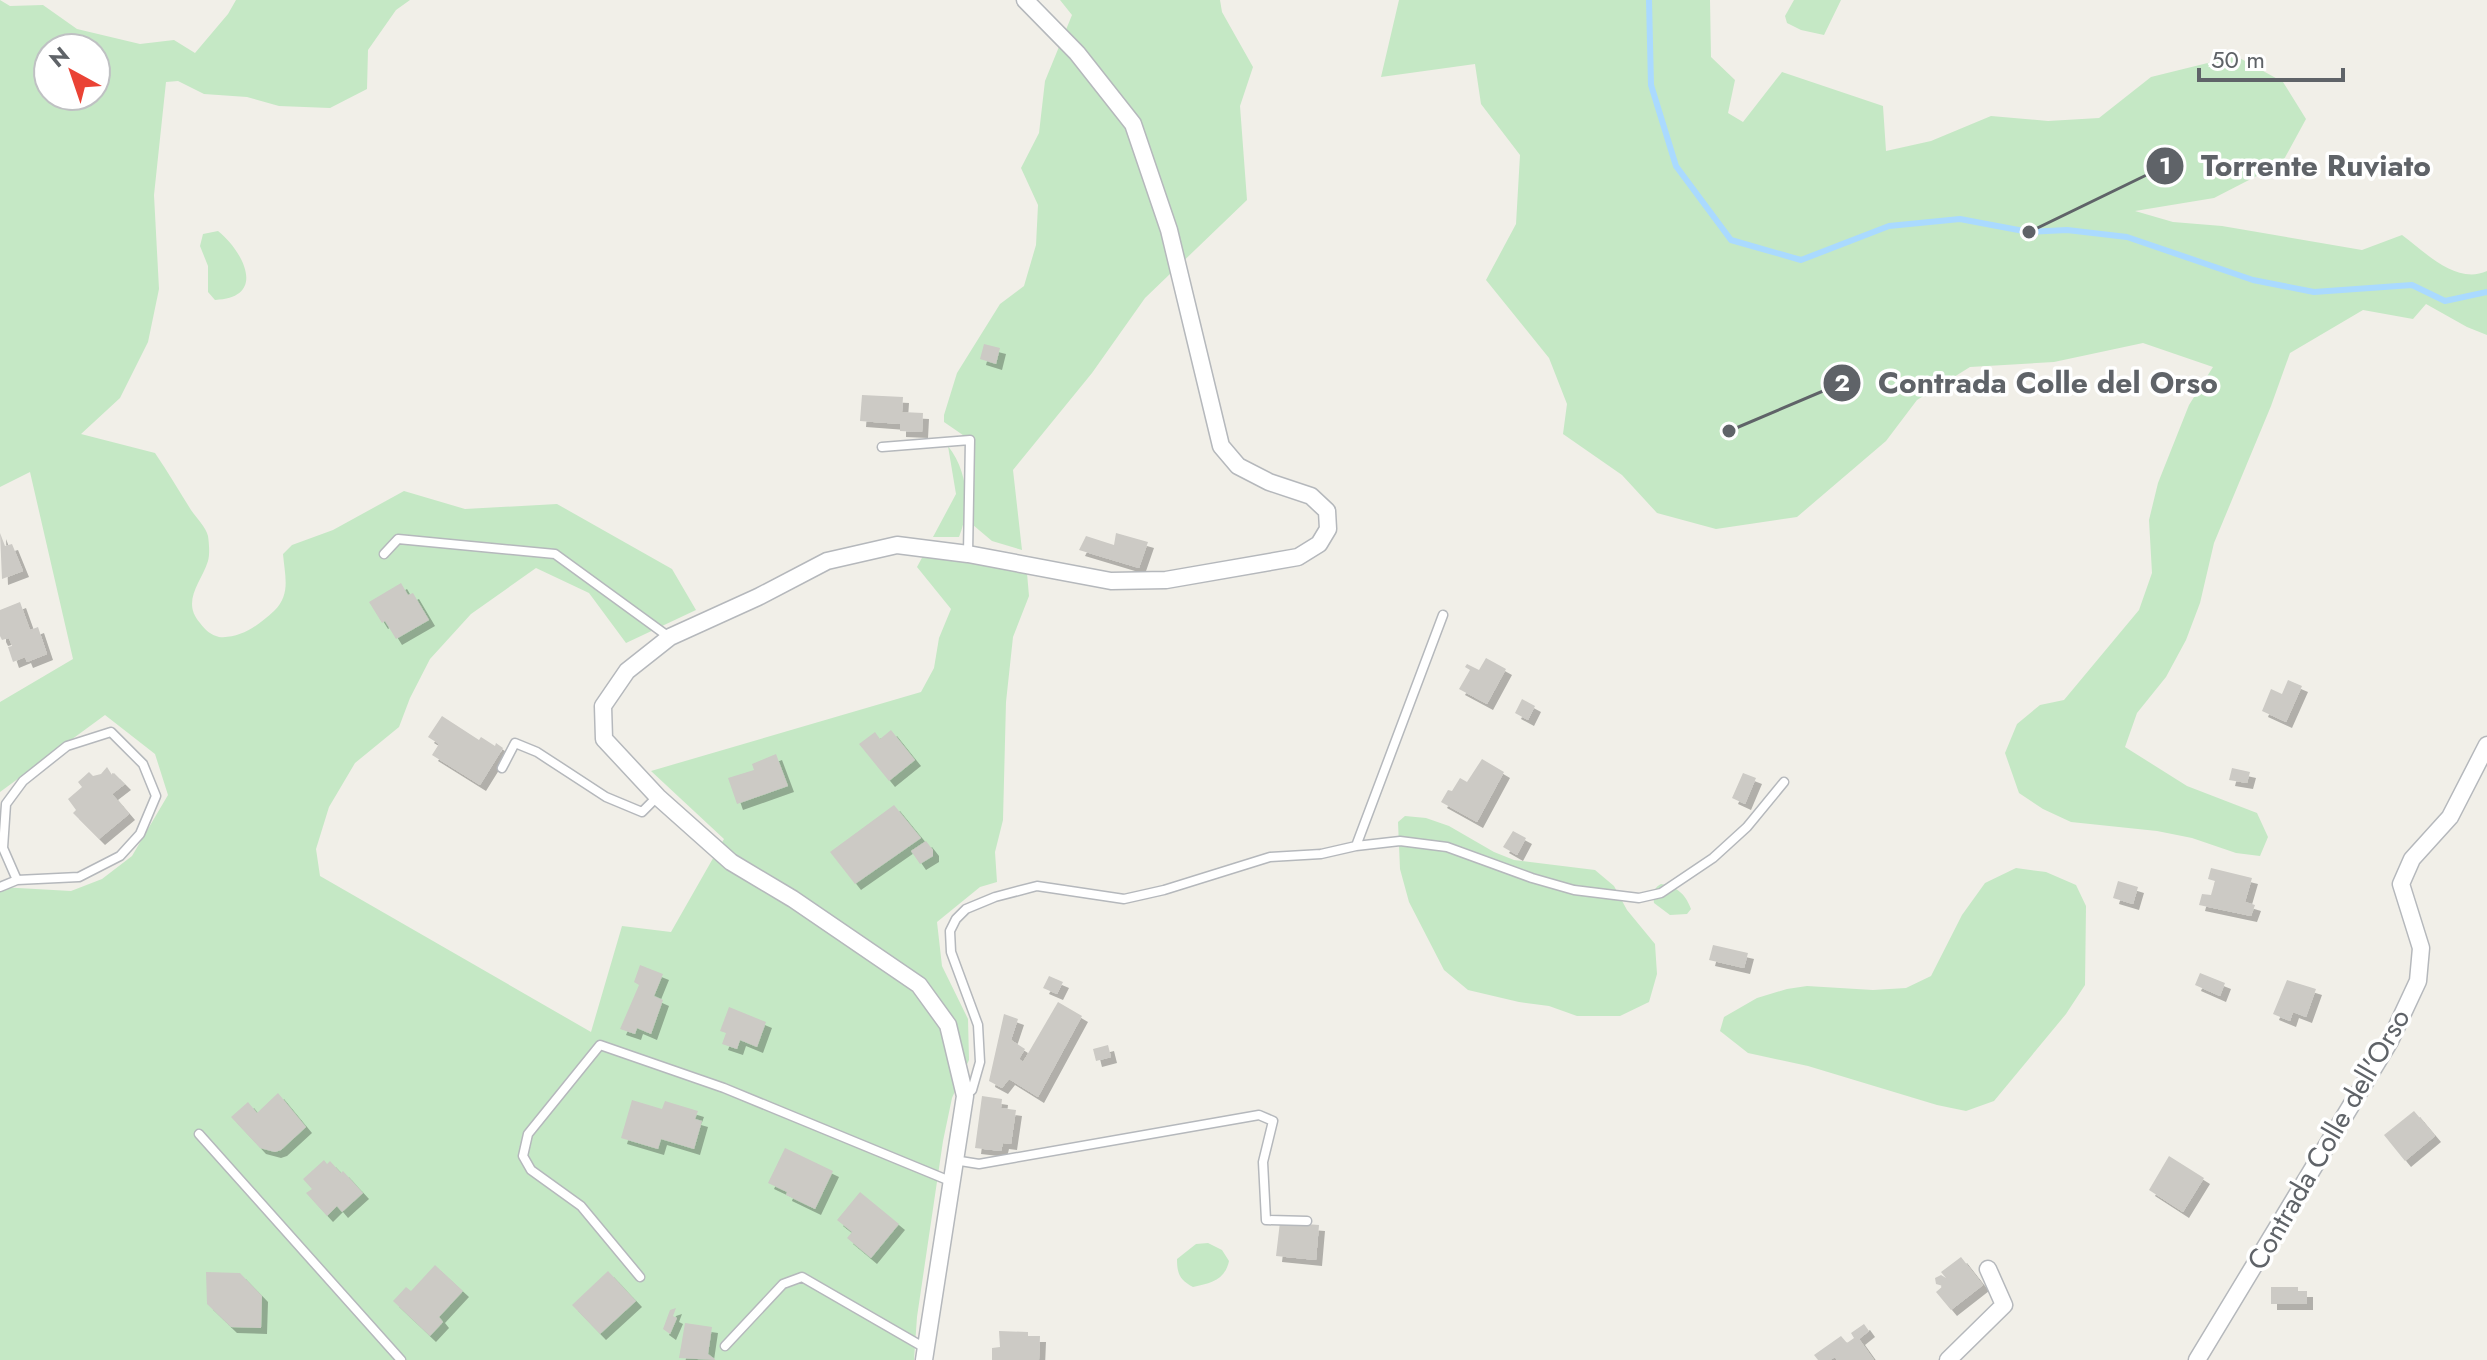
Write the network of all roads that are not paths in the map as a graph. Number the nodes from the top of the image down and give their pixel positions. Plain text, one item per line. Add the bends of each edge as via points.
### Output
1 (1025, 0) edge
2 (882, 447) dead end
3 (384, 554) dead end
4 (968, 554) junction
5 (1443, 615) dead end
6 (670, 637) junction
7 (2486, 750) edge
8 (502, 768) dead end
9 (1784, 782) dead end
10 (658, 797) junction
11 (1356, 846) junction
12 (17, 880) junction
13 (0, 887) edge
14 (965, 1096) junction
15 (199, 1134) dead end
16 (953, 1160) junction
17 (950, 1181) junction
18 (1307, 1221) dead end
19 (1988, 1269) dead end
20 (640, 1277) dead end
21 (725, 1346) dead end
22 (924, 1354) edge
23 (401, 1360) edge
24 (1948, 1360) edge
25 (2197, 1360) edge

1 - 4 street via 1077,53 1133,124 1169,230 1221,446 1238,466 1311,496 1327,511 1328,529 1319,544 1298,557 1166,580 1111,581
2 - 4 lane via 970,440
3 - 6 lane via 398,539 555,554
4 - 6 street via 897,545 827,561
5 - 11 lane
6 - 10 street via 627,671 603,706 604,739
7 - 25 street, Contrada Colle dell'Orso via 2450,817 2412,859 2401,884 2421,948 2418,981 2390,1041
8 - 10 lane via 515,743 606,797 642,812
9 - 11 lane via 1713,858 1661,893 1639,898 1574,890 1447,847 1400,841
10 - 14 street via 731,862 919,985 948,1025
11 - 14 lane via 1270,857 1124,899 1037,886 966,909 950,931 951,952 978,1025 980,1062
12 - 12 lane via 3,848 6,804 23,781 67,746 111,732 143,764 156,796 140,834 120,856 79,877
12 - 13 lane
14 - 16 street
15 - 23 lane
16 - 17 street
16 - 18 lane via 979,1164 1259,1115 1273,1121 1263,1162 1266,1220
17 - 20 lane via 724,1088 600,1045 528,1134 523,1156 531,1170 581,1206
17 - 22 street
19 - 24 street via 2004,1305
21 - 22 lane via 783,1284 802,1277

